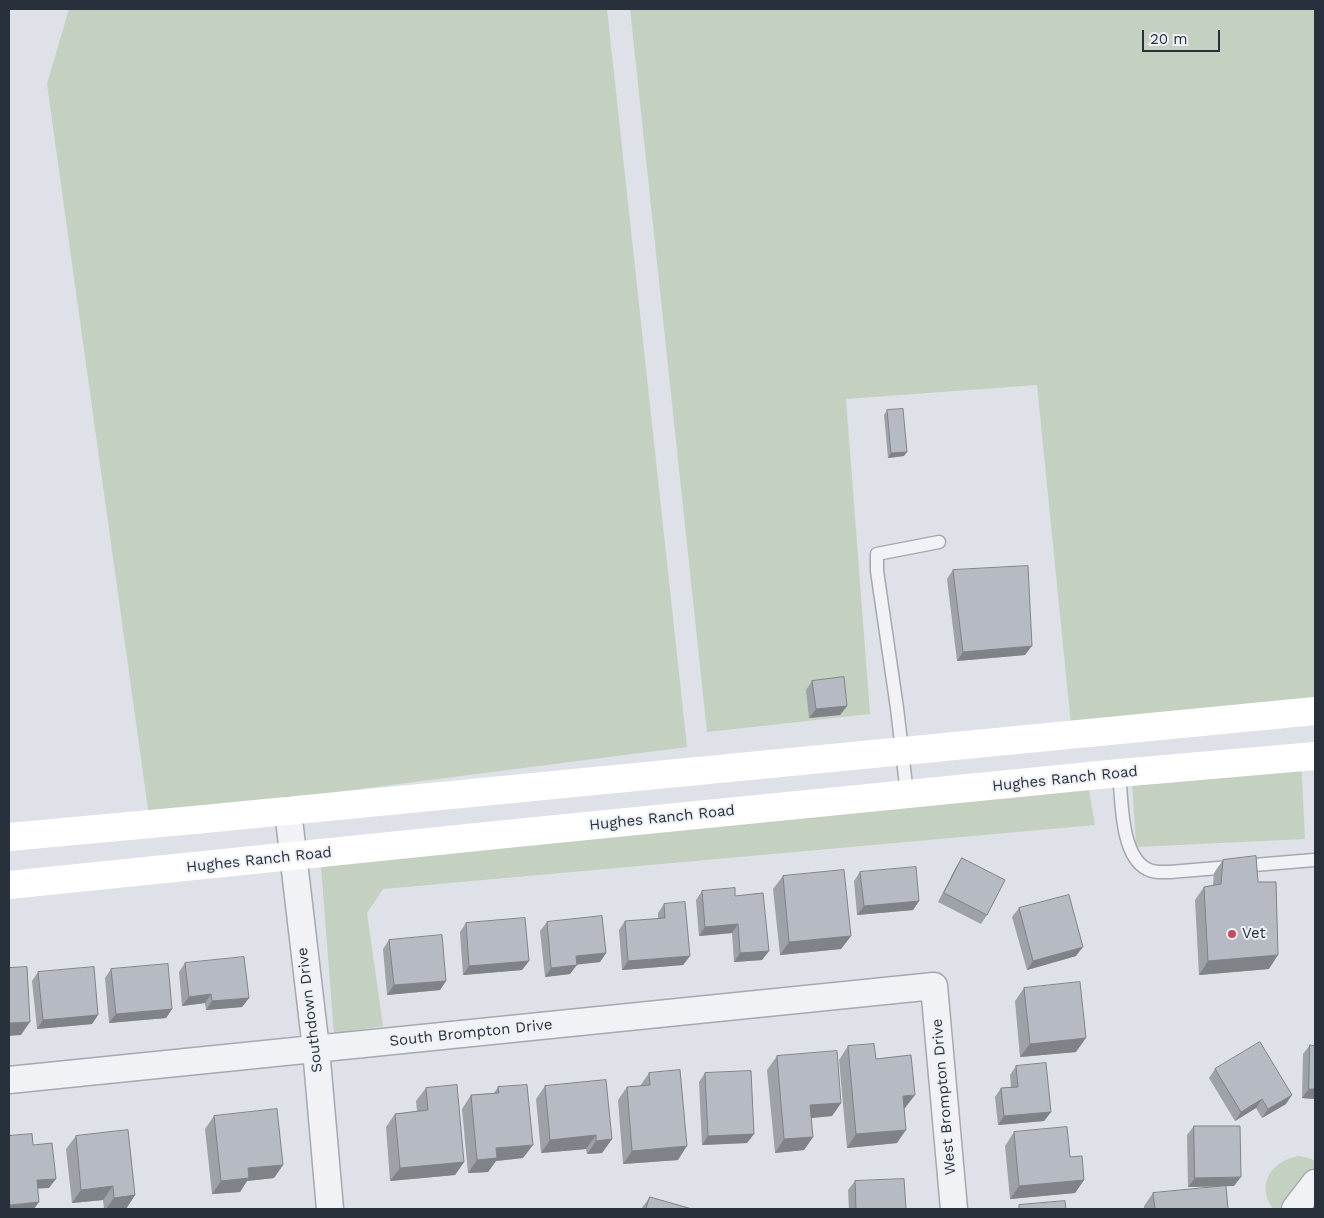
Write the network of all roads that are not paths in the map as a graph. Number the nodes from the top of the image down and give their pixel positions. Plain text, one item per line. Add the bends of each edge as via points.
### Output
1 (939, 542) dead end
2 (1315, 711) edge
3 (902, 751) junction
4 (1315, 756) edge
5 (1119, 773) junction
6 (907, 794) junction
7 (288, 811) junction
8 (9, 837) edge
9 (292, 856) junction
10 (1315, 863) edge
11 (9, 885) edge
12 (934, 986) joint
13 (316, 1049) junction
14 (9, 1080) edge
15 (1315, 1183) edge
16 (330, 1209) edge
17 (954, 1209) edge
18 (1294, 1209) edge

1 - 3 lane via 878,554
2 - 3 street
3 - 6 lane
3 - 7 street
4 - 5 street, Hughes Ranch Road
5 - 6 street, Hughes Ranch Road
5 - 10 lane via 1124,827 1130,850 1135,860 1146,869 1170,872
6 - 9 street, Hughes Ranch Road
7 - 8 street
7 - 9 street, Southdown Drive
9 - 11 street, Hughes Ranch Road
9 - 13 street, Southdown Drive
12 - 13 street, South Brompton Drive
12 - 17 street, West Brompton Drive
13 - 14 street, South Brompton Drive
13 - 16 street, Southdown Drive
15 - 18 street

